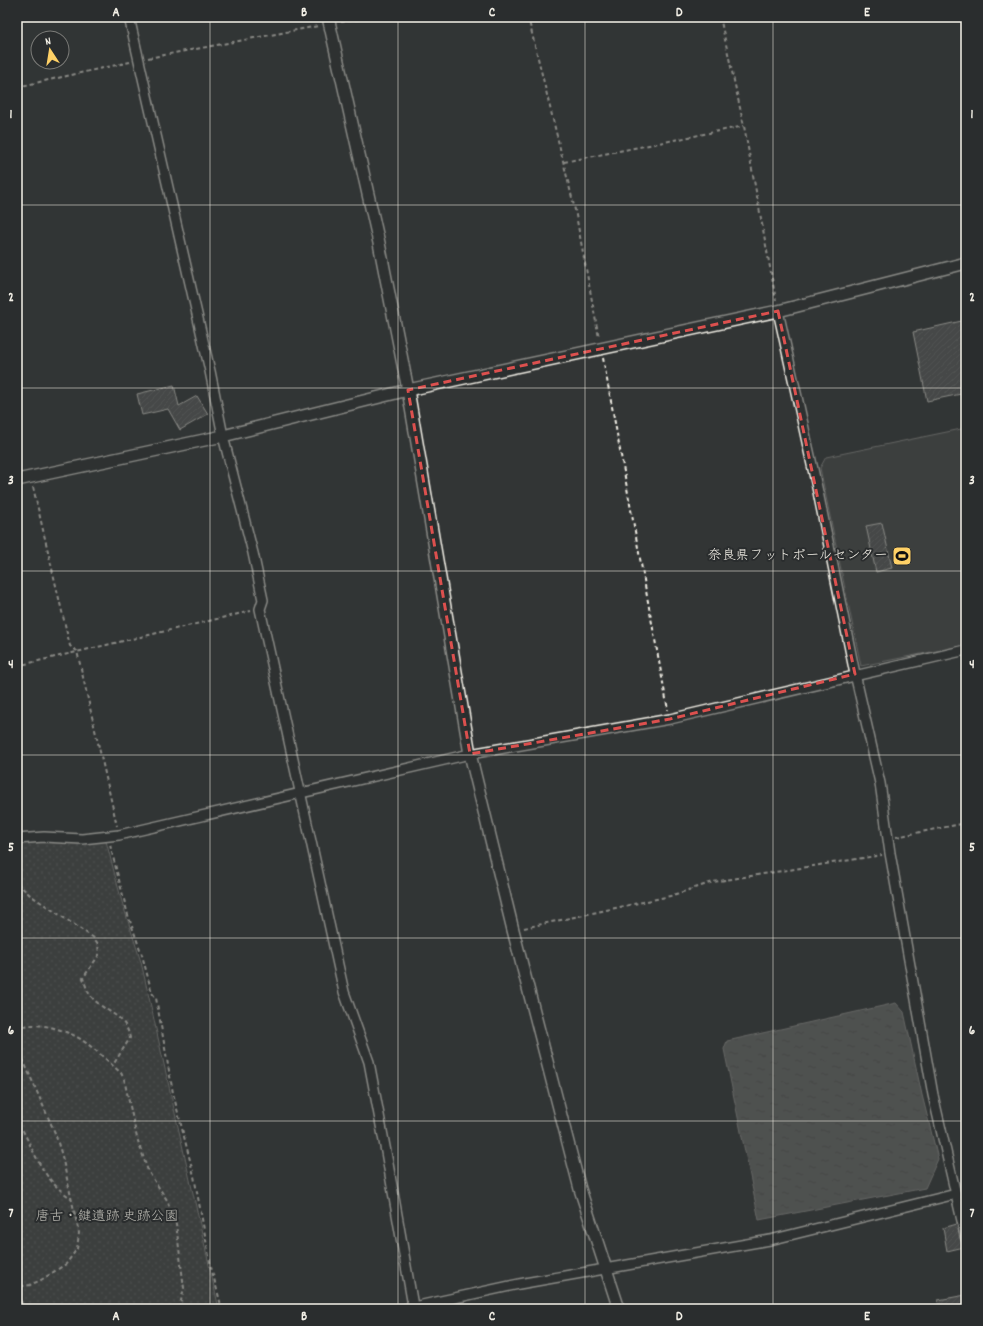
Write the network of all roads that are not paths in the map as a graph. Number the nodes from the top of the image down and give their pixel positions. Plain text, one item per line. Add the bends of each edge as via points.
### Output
1 (129, 17) edge
2 (329, 21) edge
3 (966, 263) edge
4 (778, 311) junction
5 (408, 390) junction
6 (222, 436) junction
7 (17, 480) edge
8 (966, 650) edge
9 (855, 674) junction
10 (470, 754) junction
11 (300, 792) junction
12 (17, 839) edge
13 (956, 1194) junction
14 (966, 1238) edge
15 (606, 1269) junction
16 (413, 1306) junction
17 (404, 1309) edge
18 (619, 1309) edge

1 - 6 street via 210,371
2 - 5 street via 379,243
3 - 4 street
4 - 5 street
4 - 9 street
5 - 6 street
5 - 10 street
6 - 7 street
6 - 11 street via 254,553 263,600 260,609
8 - 9 street
9 - 10 street via 670,719
9 - 13 street via 880,783 887,838 933,1095
10 - 11 street
10 - 15 street via 580,1189
11 - 12 street via 108,837 82,839 44,836
11 - 16 street via 344,992 369,1062
13 - 14 street
13 - 15 street via 770,1240
15 - 16 street
15 - 18 street
16 - 17 street

